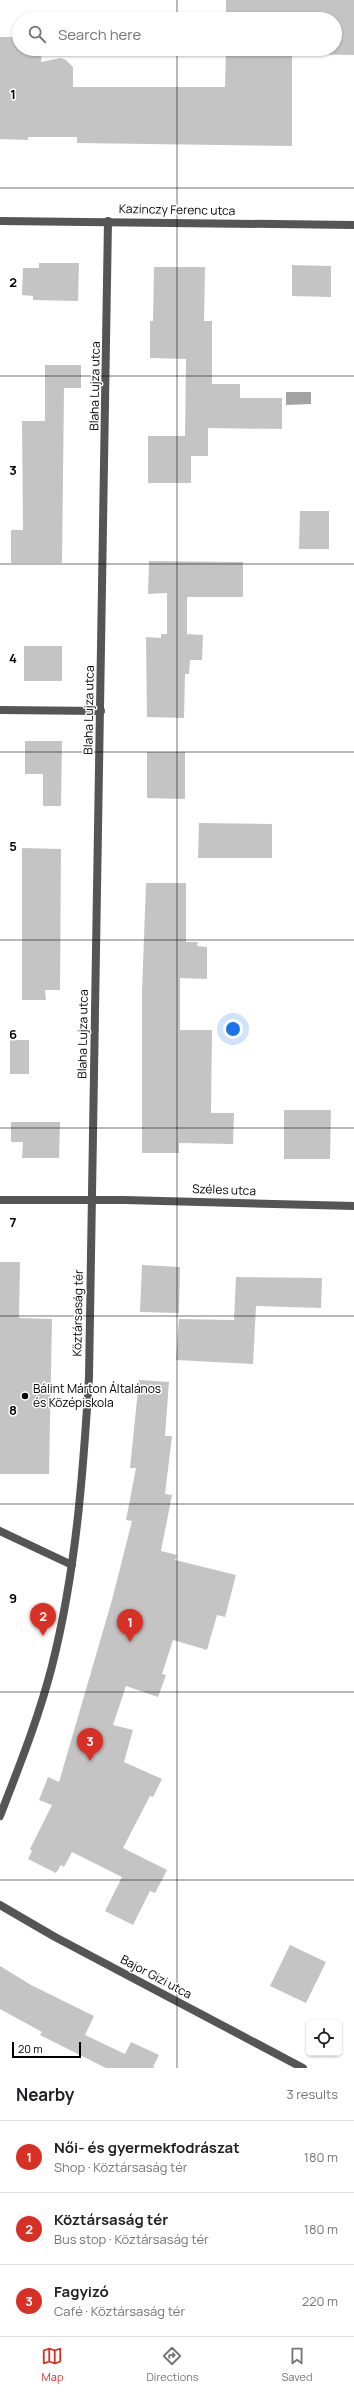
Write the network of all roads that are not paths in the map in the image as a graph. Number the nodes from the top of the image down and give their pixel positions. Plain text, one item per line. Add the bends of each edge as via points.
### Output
1 (0, 221) edge
2 (108, 221) junction
3 (354, 225) edge
4 (0, 710) edge
5 (101, 711) junction
6 (0, 1200) edge
7 (92, 1200) junction
8 (354, 1206) edge
9 (0, 1531) edge
10 (72, 1565) junction
11 (0, 1816) edge
12 (0, 1905) edge
13 (303, 2068) edge

1 - 2 street, Kazinczy Ferenc utca
2 - 3 street, Kazinczy Ferenc utca
2 - 5 street, Blaha Lujza utca
4 - 5 street
5 - 7 street, Blaha Lujza utca
6 - 7 street
7 - 8 street, Széles utca
7 - 10 street, Köztársaság tér via 88,1385 82,1477
9 - 10 street
10 - 11 street, Köztársaság tér via 52,1666 30,1738
12 - 13 street, Bajor Gizi utca via 55,1937

